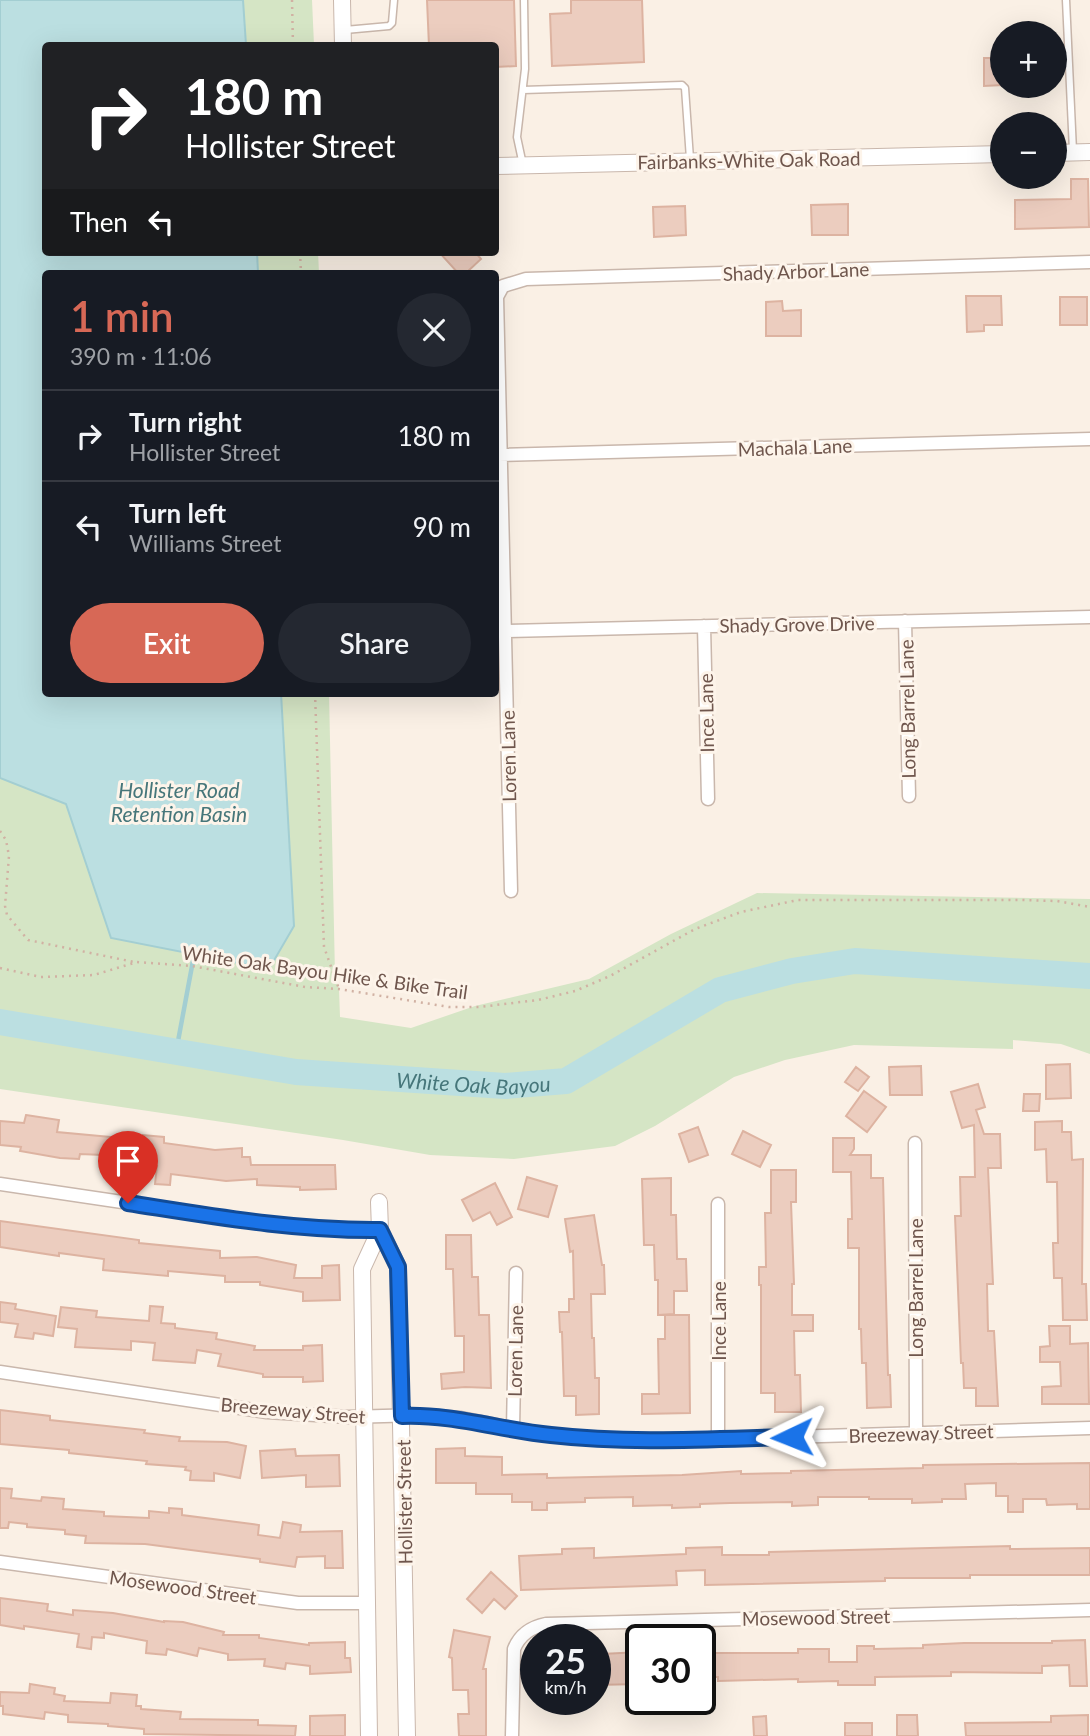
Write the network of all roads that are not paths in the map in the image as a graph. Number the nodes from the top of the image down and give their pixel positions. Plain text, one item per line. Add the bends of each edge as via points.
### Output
1 (342, 0) edge
2 (394, 0) edge
3 (524, 0) edge
4 (1066, 0) edge
5 (343, 38) edge
6 (523, 90) junction
7 (1082, 153) edge
8 (990, 154) edge
9 (690, 161) junction
10 (523, 165) junction
11 (499, 166) edge
12 (1090, 262) edge
13 (503, 286) joint
14 (499, 293) edge
15 (1090, 439) edge
16 (499, 455) joint
17 (1090, 617) edge
18 (905, 621) junction
19 (704, 626) junction
20 (505, 631) junction
21 (909, 796) dead end
22 (708, 799) dead end
23 (511, 891) dead end
24 (915, 1143) dead end
25 (0, 1184) edge
26 (379, 1202) dead end
27 (718, 1204) dead end
28 (380, 1230) junction
29 (516, 1273) dead end
30 (0, 1372) edge
31 (402, 1416) junction
32 (364, 1417) junction
33 (513, 1429) junction
34 (1090, 1429) edge
35 (916, 1434) junction
36 (718, 1439) junction
37 (0, 1562) edge
38 (367, 1603) junction
39 (1090, 1610) edge
40 (369, 1736) edge
41 (407, 1736) edge
42 (512, 1736) edge

1 - 5 street
2 - 5 lane via 389,26
3 - 6 lane
4 - 7 lane
6 - 9 lane via 681,85 685,88
6 - 10 lane via 517,137
8 - 9 street, Fairbanks-White Oak Road
9 - 10 street, Fairbanks-White Oak Road
10 - 11 street, Fairbanks-White Oak Road
12 - 13 street, Shady Arbor Lane via 526,279
13 - 14 street, Loren Lane
15 - 16 street, Machala Lane
16 - 20 street, Loren Lane
17 - 18 street, Shady Grove Drive
18 - 19 street, Shady Grove Drive
18 - 21 street, Long Barrel Lane
19 - 20 street, Shady Grove Drive
19 - 22 street, Ince Lane
20 - 23 street, Loren Lane
24 - 35 street, Long Barrel Lane
25 - 28 street via 257,1222
26 - 28 street, Hollister Street
27 - 36 street, Ince Lane
28 - 31 street, Hollister Street via 398,1267
28 - 32 street, Hollister Street via 362,1269
29 - 33 street, Loren Lane
30 - 32 street, Breezeway Street via 267,1412
31 - 32 street, Breezeway Street
31 - 33 street, Breezeway Street via 461,1418
31 - 41 street, Hollister Street
32 - 38 street, Hollister Street
33 - 36 street, Breezeway Street via 592,1439
34 - 35 street, Breezeway Street
35 - 36 street, Breezeway Street
37 - 38 street, Mosewood Street via 298,1604
38 - 40 street, Hollister Street
39 - 42 street, Mosewood Street via 535,1626 514,1648

